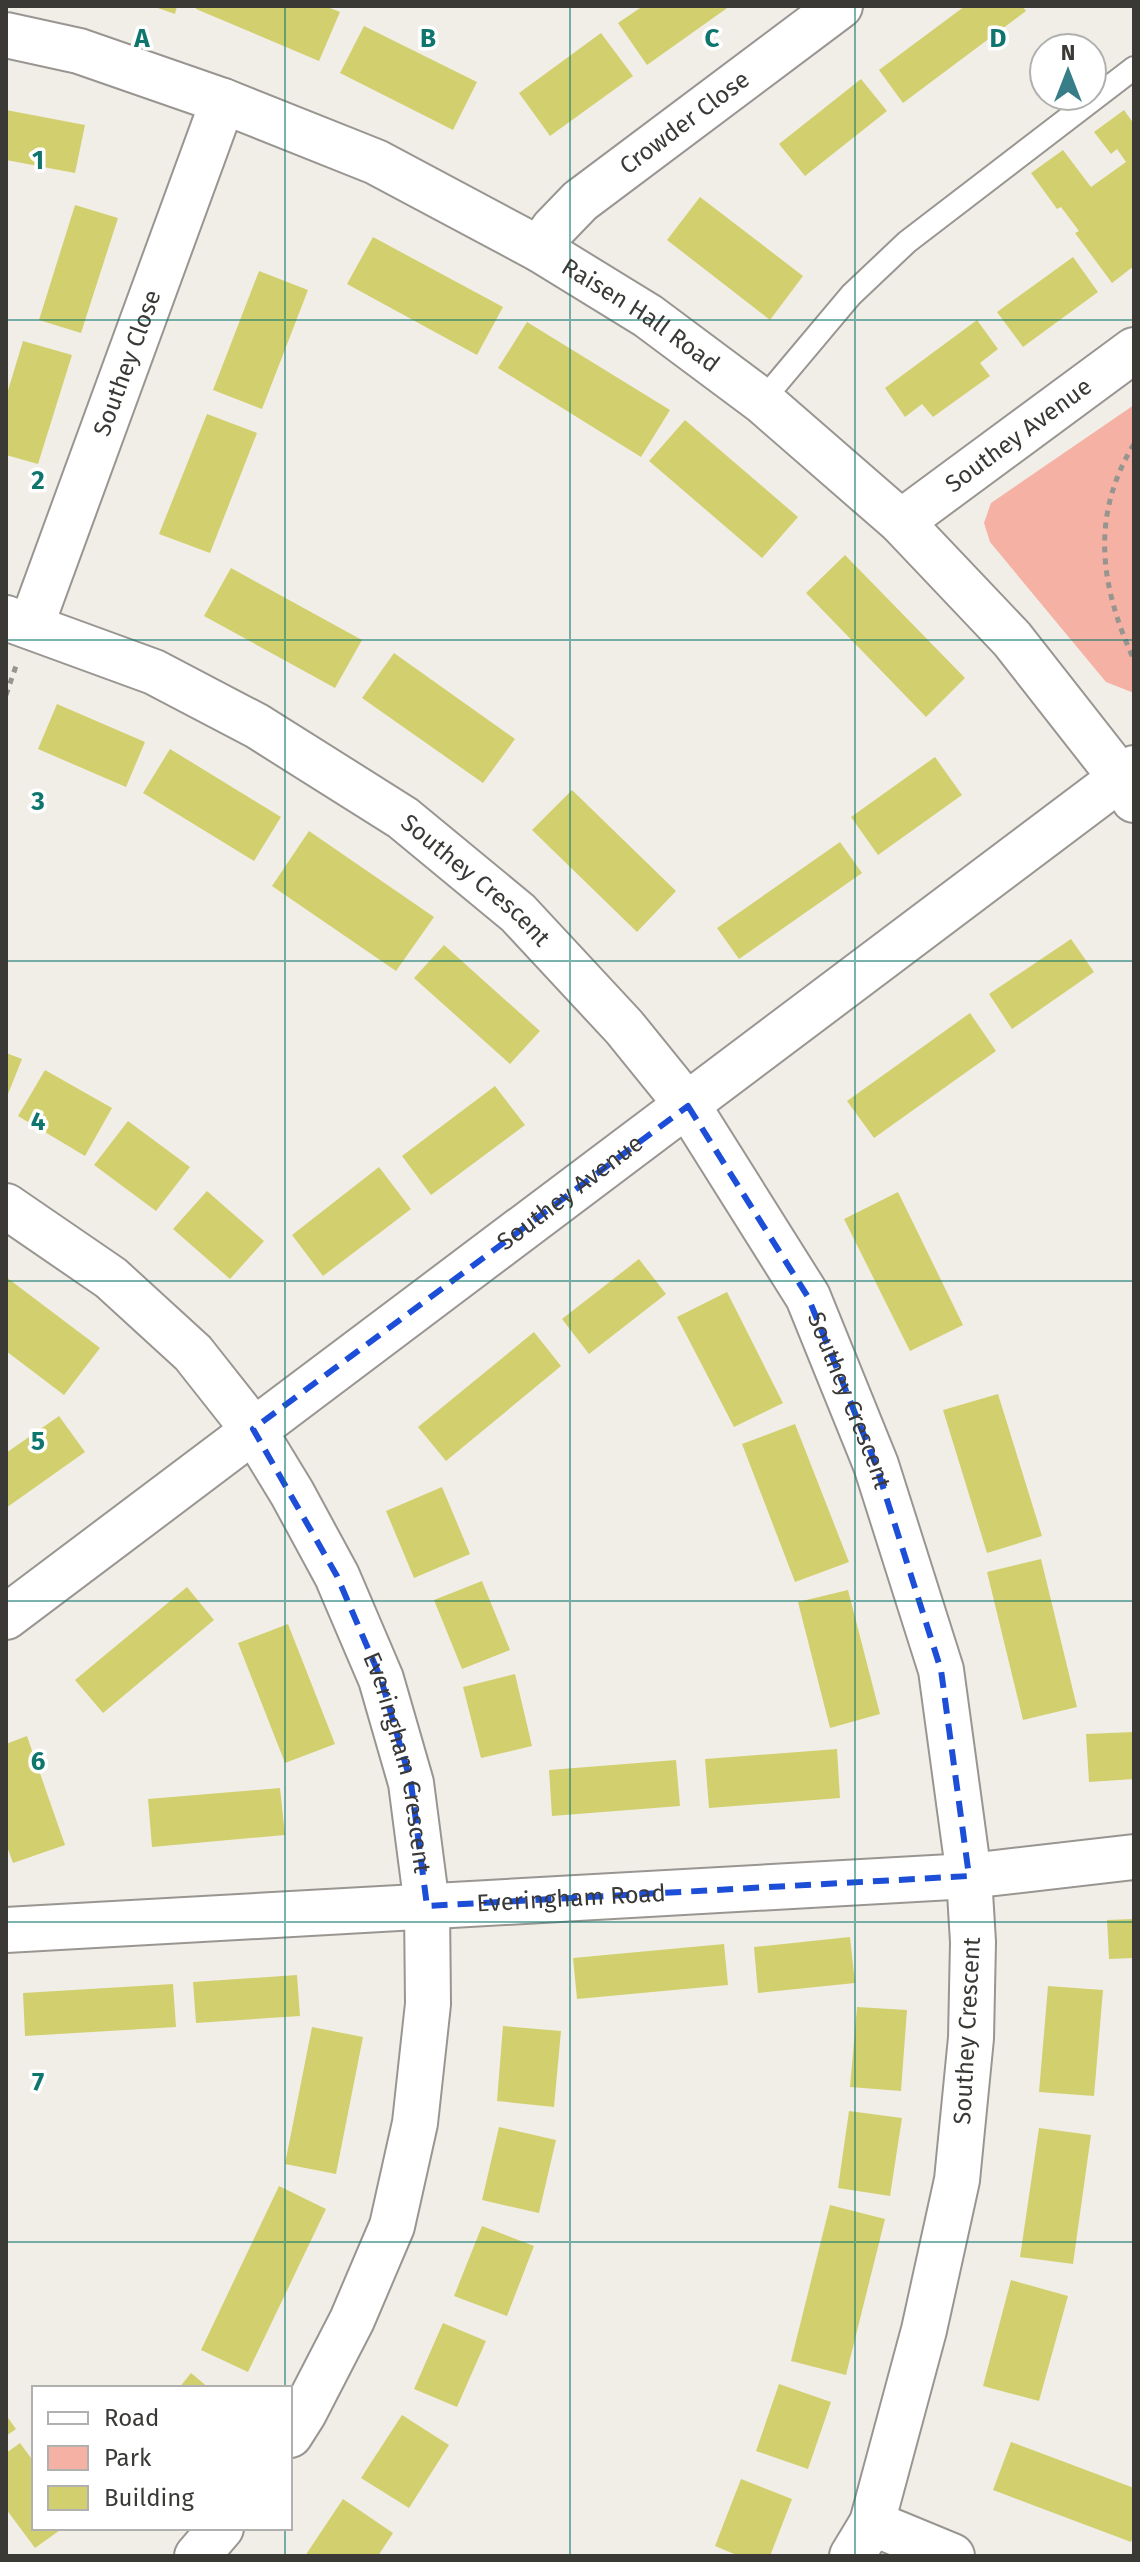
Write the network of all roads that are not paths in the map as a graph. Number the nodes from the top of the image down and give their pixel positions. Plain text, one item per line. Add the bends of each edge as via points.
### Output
1 (840, 6) edge
2 (6, 35) edge
3 (1134, 68) edge
4 (223, 101) junction
5 (539, 249) junction
6 (1134, 350) edge
7 (762, 401) junction
8 (901, 522) junction
9 (19, 622) edge
10 (1130, 782) edge
11 (688, 1106) junction
12 (6, 1206) edge
13 (253, 1429) junction
14 (6, 1617) edge
15 (1134, 1857) edge
16 (969, 1876) junction
17 (427, 1906) junction
18 (6, 1930) edge
19 (292, 2432) edge
20 (219, 2530) edge
21 (862, 2539) edge
22 (197, 2556) edge
23 (952, 2556) edge

1 - 5 street, Crowder Close via 580,201
2 - 4 street, Raisen Hall Road via 79,51
3 - 7 lane via 907,242 851,295
4 - 5 street, Raisen Hall Road via 376,162
4 - 9 street, Southey Close
5 - 7 street, Raisen Hall Road via 648,316
6 - 8 street, Southey Avenue
7 - 8 street, Raisen Hall Road
8 - 10 street, Raisen Hall Road via 1012,639
9 - 11 street, Southey Crescent via 154,672 257,726 403,818 518,913 624,1027
10 - 11 street, Southey Avenue
11 - 13 street, Southey Avenue
11 - 16 street, Southey Crescent via 808,1297 876,1465 941,1670
12 - 13 street, Everingham Crescent via 111,1278 193,1353
13 - 14 street, Southey Avenue
13 - 17 street, Everingham Crescent via 337,1576 381,1679 411,1783
15 - 16 street, Everingham Road
16 - 17 street, Everingham Road
16 - 21 street, Southey Crescent via 971,2038 957,2180 924,2330
17 - 18 street, Everingham Road
17 - 19 street, Everingham Crescent via 428,2004 415,2123 392,2226 352,2320
20 - 22 street
21 - 23 street

